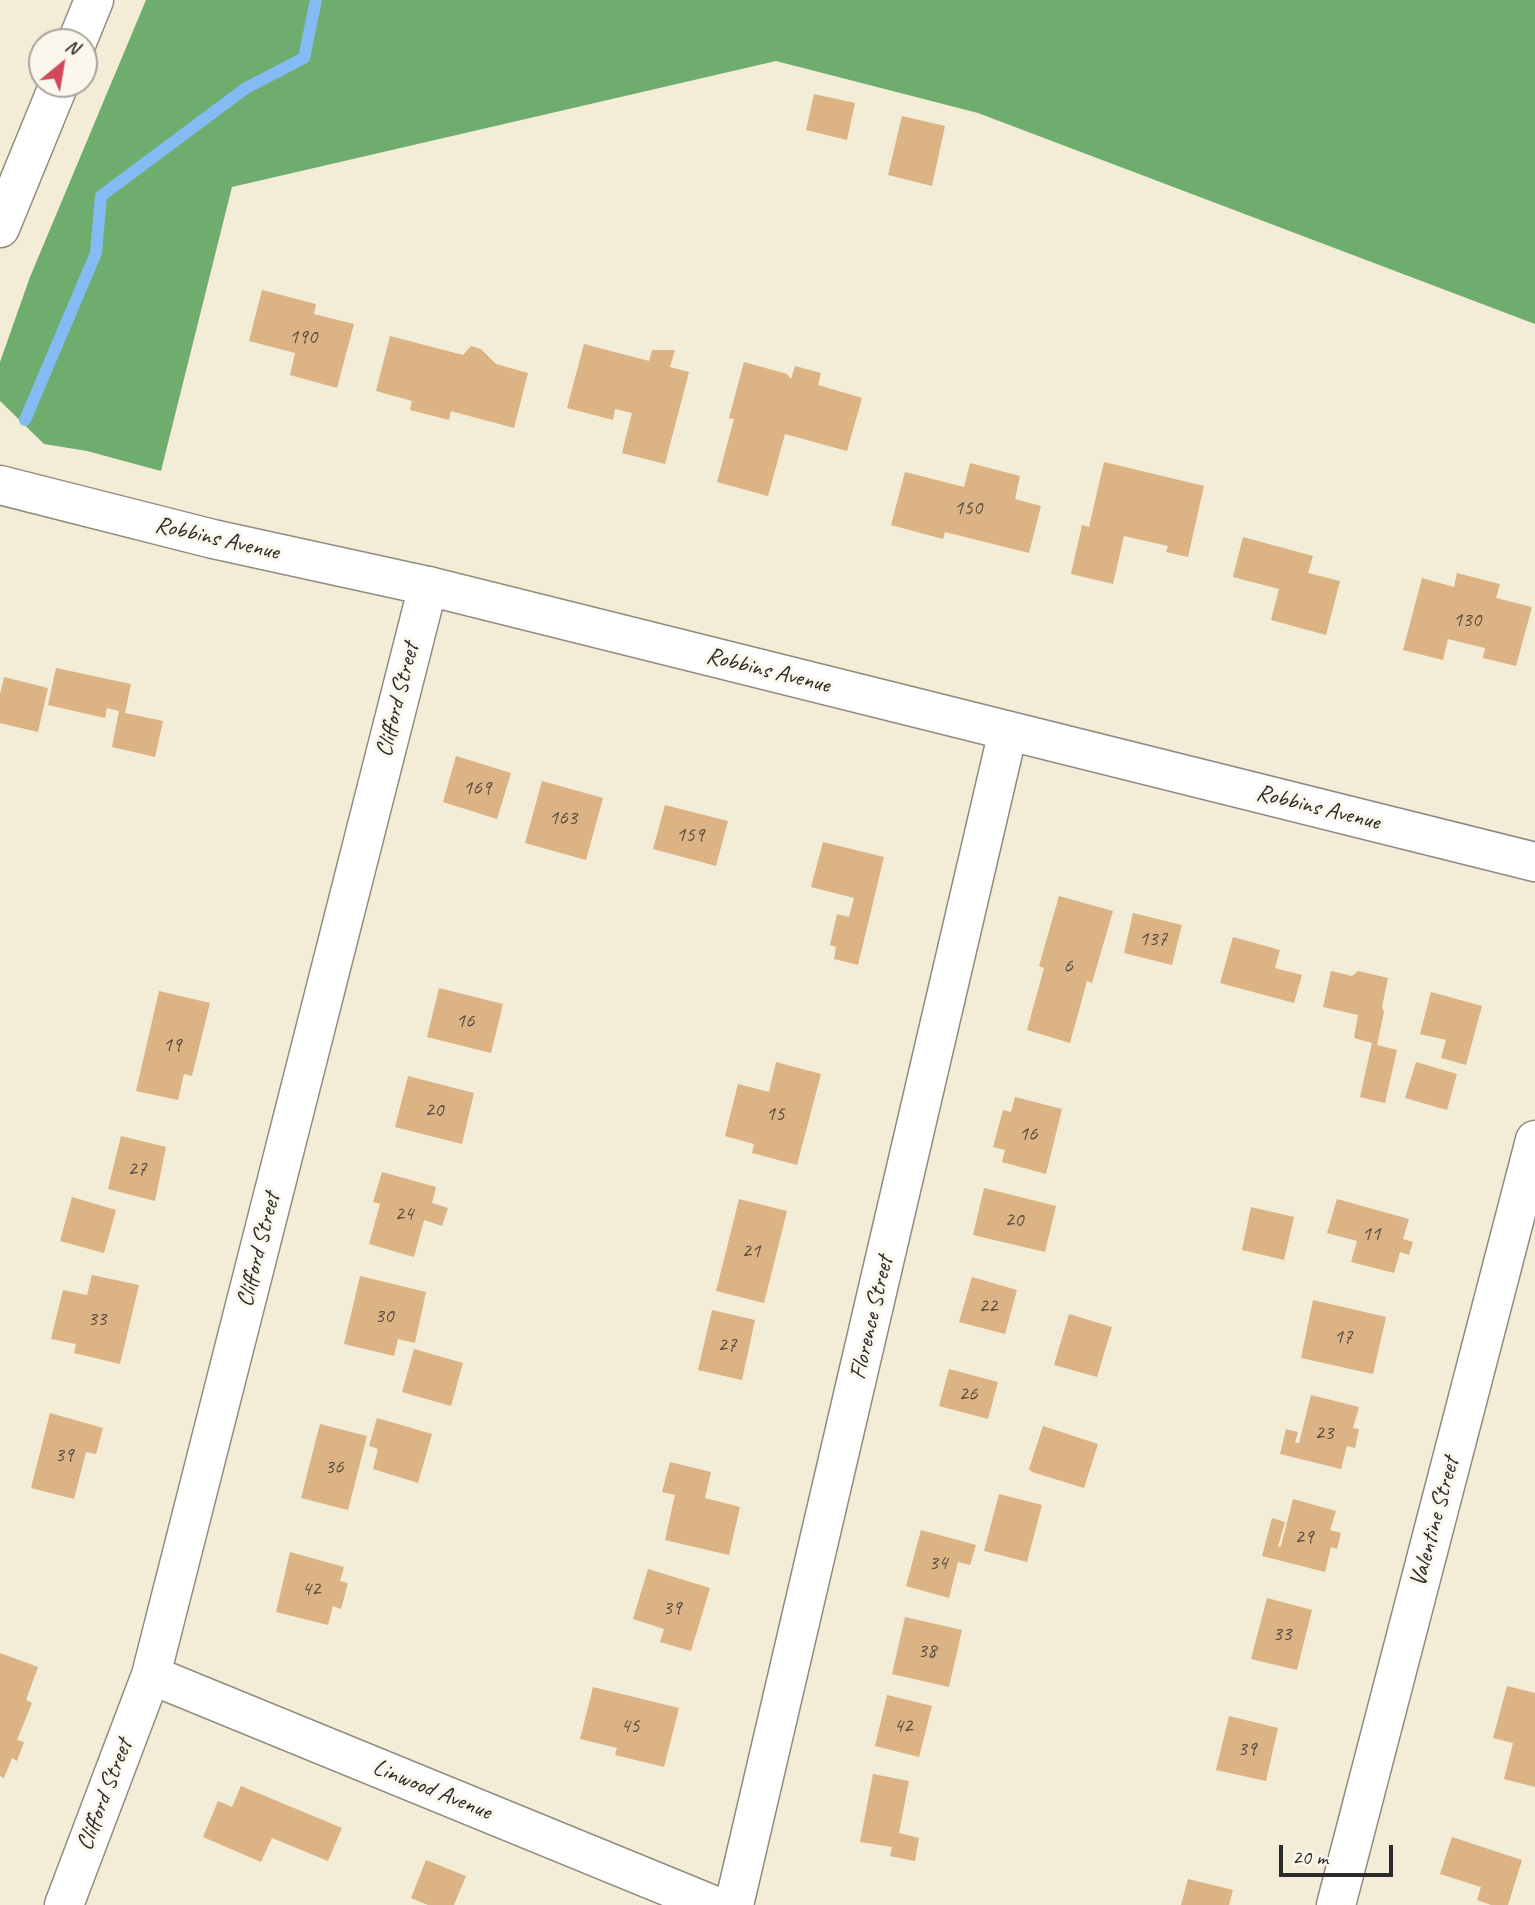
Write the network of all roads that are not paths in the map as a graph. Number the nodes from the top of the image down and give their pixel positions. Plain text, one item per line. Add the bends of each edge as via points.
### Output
1 (94, 0) edge
2 (82, 28) edge
3 (53, 98) edge
4 (0, 228) edge
5 (0, 485) edge
6 (428, 586) junction
7 (1008, 731) junction
8 (1535, 862) edge
9 (1535, 1140) edge
10 (151, 1675) junction
11 (64, 1905) edge
12 (713, 1905) edge
13 (734, 1905) edge
14 (1336, 1905) edge

1 - 2 street
3 - 4 street
5 - 6 street, Robbins Avenue via 213,539
6 - 7 street, Robbins Avenue
6 - 10 street, Clifford Street
7 - 8 street, Robbins Avenue
7 - 13 street, Florence Street
9 - 14 street, Valentine Street
10 - 11 street, Clifford Street
10 - 12 street, Linwood Avenue

